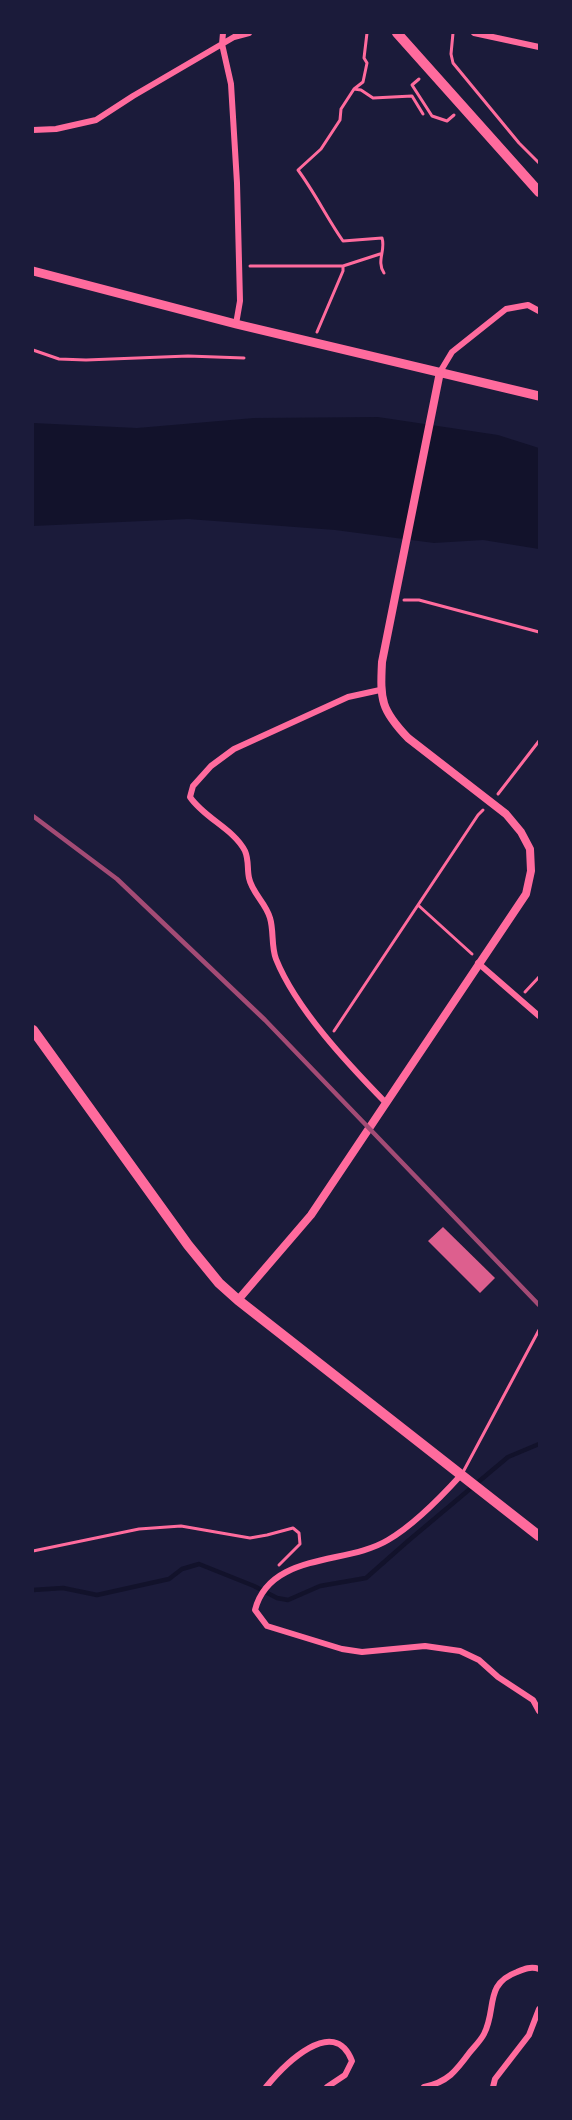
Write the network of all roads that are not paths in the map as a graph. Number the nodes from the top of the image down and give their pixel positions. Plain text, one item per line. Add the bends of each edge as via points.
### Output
1 (223, 33) edge
2 (249, 33) edge
3 (397, 33) edge
4 (474, 33) edge
5 (222, 44) junction
6 (539, 47) edge
7 (33, 130) edge
8 (539, 192) edge
9 (33, 271) edge
10 (539, 310) edge
11 (236, 324) junction
12 (440, 372) junction
13 (539, 396) edge
14 (381, 690) junction
15 (479, 962) junction
16 (539, 1016) edge
17 (33, 1030) edge
18 (386, 1102) junction
19 (238, 1300) junction
20 (539, 1330) edge
21 (461, 1475) junction
22 (539, 1536) edge
23 (539, 1711) edge
24 (539, 1969) edge
25 (539, 2009) edge
26 (266, 2087) edge
27 (327, 2087) edge
28 (424, 2087) edge
29 (493, 2087) edge

1 - 5 street
2 - 5 street
3 - 8 main road
4 - 6 street
5 - 7 street via 96,120
5 - 11 street via 231,84 237,183 240,301
9 - 11 main road
10 - 12 street via 528,305 506,309 452,352
11 - 12 main road
12 - 13 main road
12 - 14 street via 382,662
14 - 15 street via 384,706 408,738 506,814 530,849 526,894
14 - 18 street via 348,697 234,749 211,766 193,786 190,797 244,850 251,886 271,919 275,956 287,984 329,1039
15 - 16 street
15 - 18 street
17 - 19 main road via 188,1245 219,1284
18 - 19 street via 311,1215
19 - 21 main road
20 - 21 lane
21 - 22 main road
21 - 23 street via 390,1539 369,1550 324,1560 273,1580 255,1610 267,1626 342,1649 362,1652 425,1646 460,1651 479,1660 533,1700
24 - 28 street via 524,1969 502,1980 494,1991 484,2033 454,2074
25 - 29 street via 528,2035
26 - 27 street via 308,2049 326,2041 337,2042 348,2049 352,2061 345,2075

